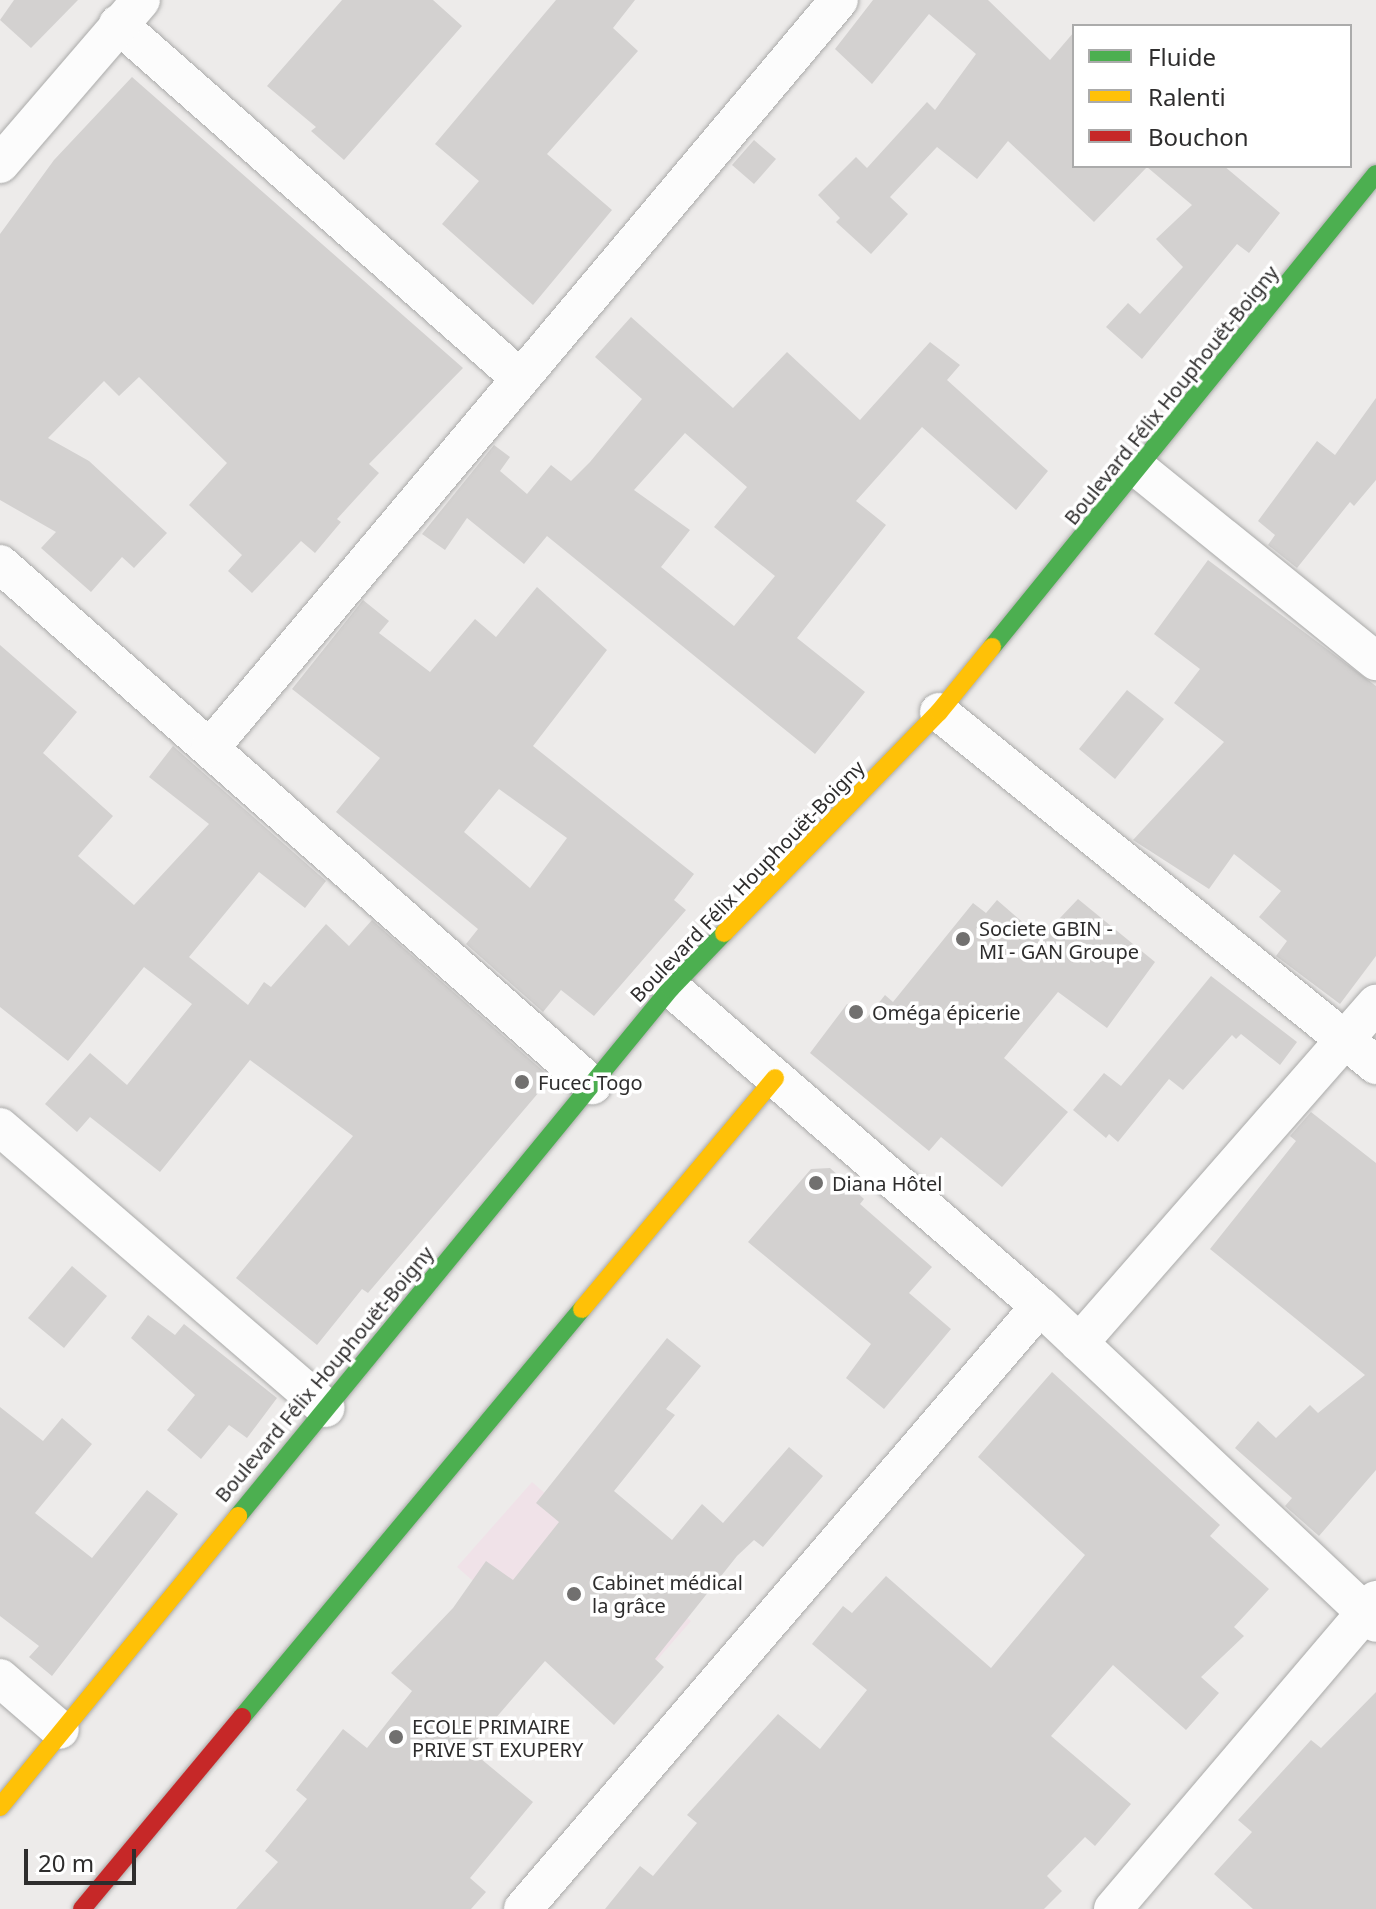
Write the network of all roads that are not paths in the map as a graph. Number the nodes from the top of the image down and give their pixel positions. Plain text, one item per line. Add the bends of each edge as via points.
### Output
1 (822, 5) edge
2 (130, 12) edge
3 (0, 164) edge
4 (1376, 174) edge
5 (520, 378) junction
6 (1140, 470) junction
7 (0, 564) edge
8 (1376, 661) edge
9 (939, 712) junction
10 (210, 748) junction
11 (671, 988) junction
12 (1376, 1004) edge
13 (1345, 1040) junction
14 (1376, 1065) edge
15 (775, 1078) junction
16 (592, 1085) junction
17 (0, 1127) edge
18 (1040, 1306) junction
19 (1079, 1343) junction
20 (325, 1408) junction
21 (1372, 1612) edge
22 (0, 1678) edge
23 (60, 1730) junction
24 (0, 1807) edge
25 (82, 1909) edge
26 (523, 1909) edge
27 (1113, 1909) edge

1 - 5 street
2 - 3 street
2 - 5 street
4 - 6 street, Boulevard Félix Houphouët-Boigny
5 - 10 street
6 - 8 street
6 - 9 street, Boulevard Félix Houphouët-Boigny
7 - 10 street
9 - 11 street, Boulevard Félix Houphouët-Boigny
9 - 13 street
10 - 16 street
11 - 15 street
11 - 16 street, Boulevard Félix Houphouët-Boigny
12 - 13 street
13 - 14 street
13 - 19 street
15 - 18 street
15 - 25 street
16 - 20 street, Boulevard Félix Houphouët-Boigny
17 - 20 street
18 - 19 street
18 - 26 street
19 - 21 street
20 - 23 street, Boulevard Félix Houphouët-Boigny
21 - 27 street
22 - 23 street
23 - 24 street, Boulevard Félix Houphouët-Boigny

